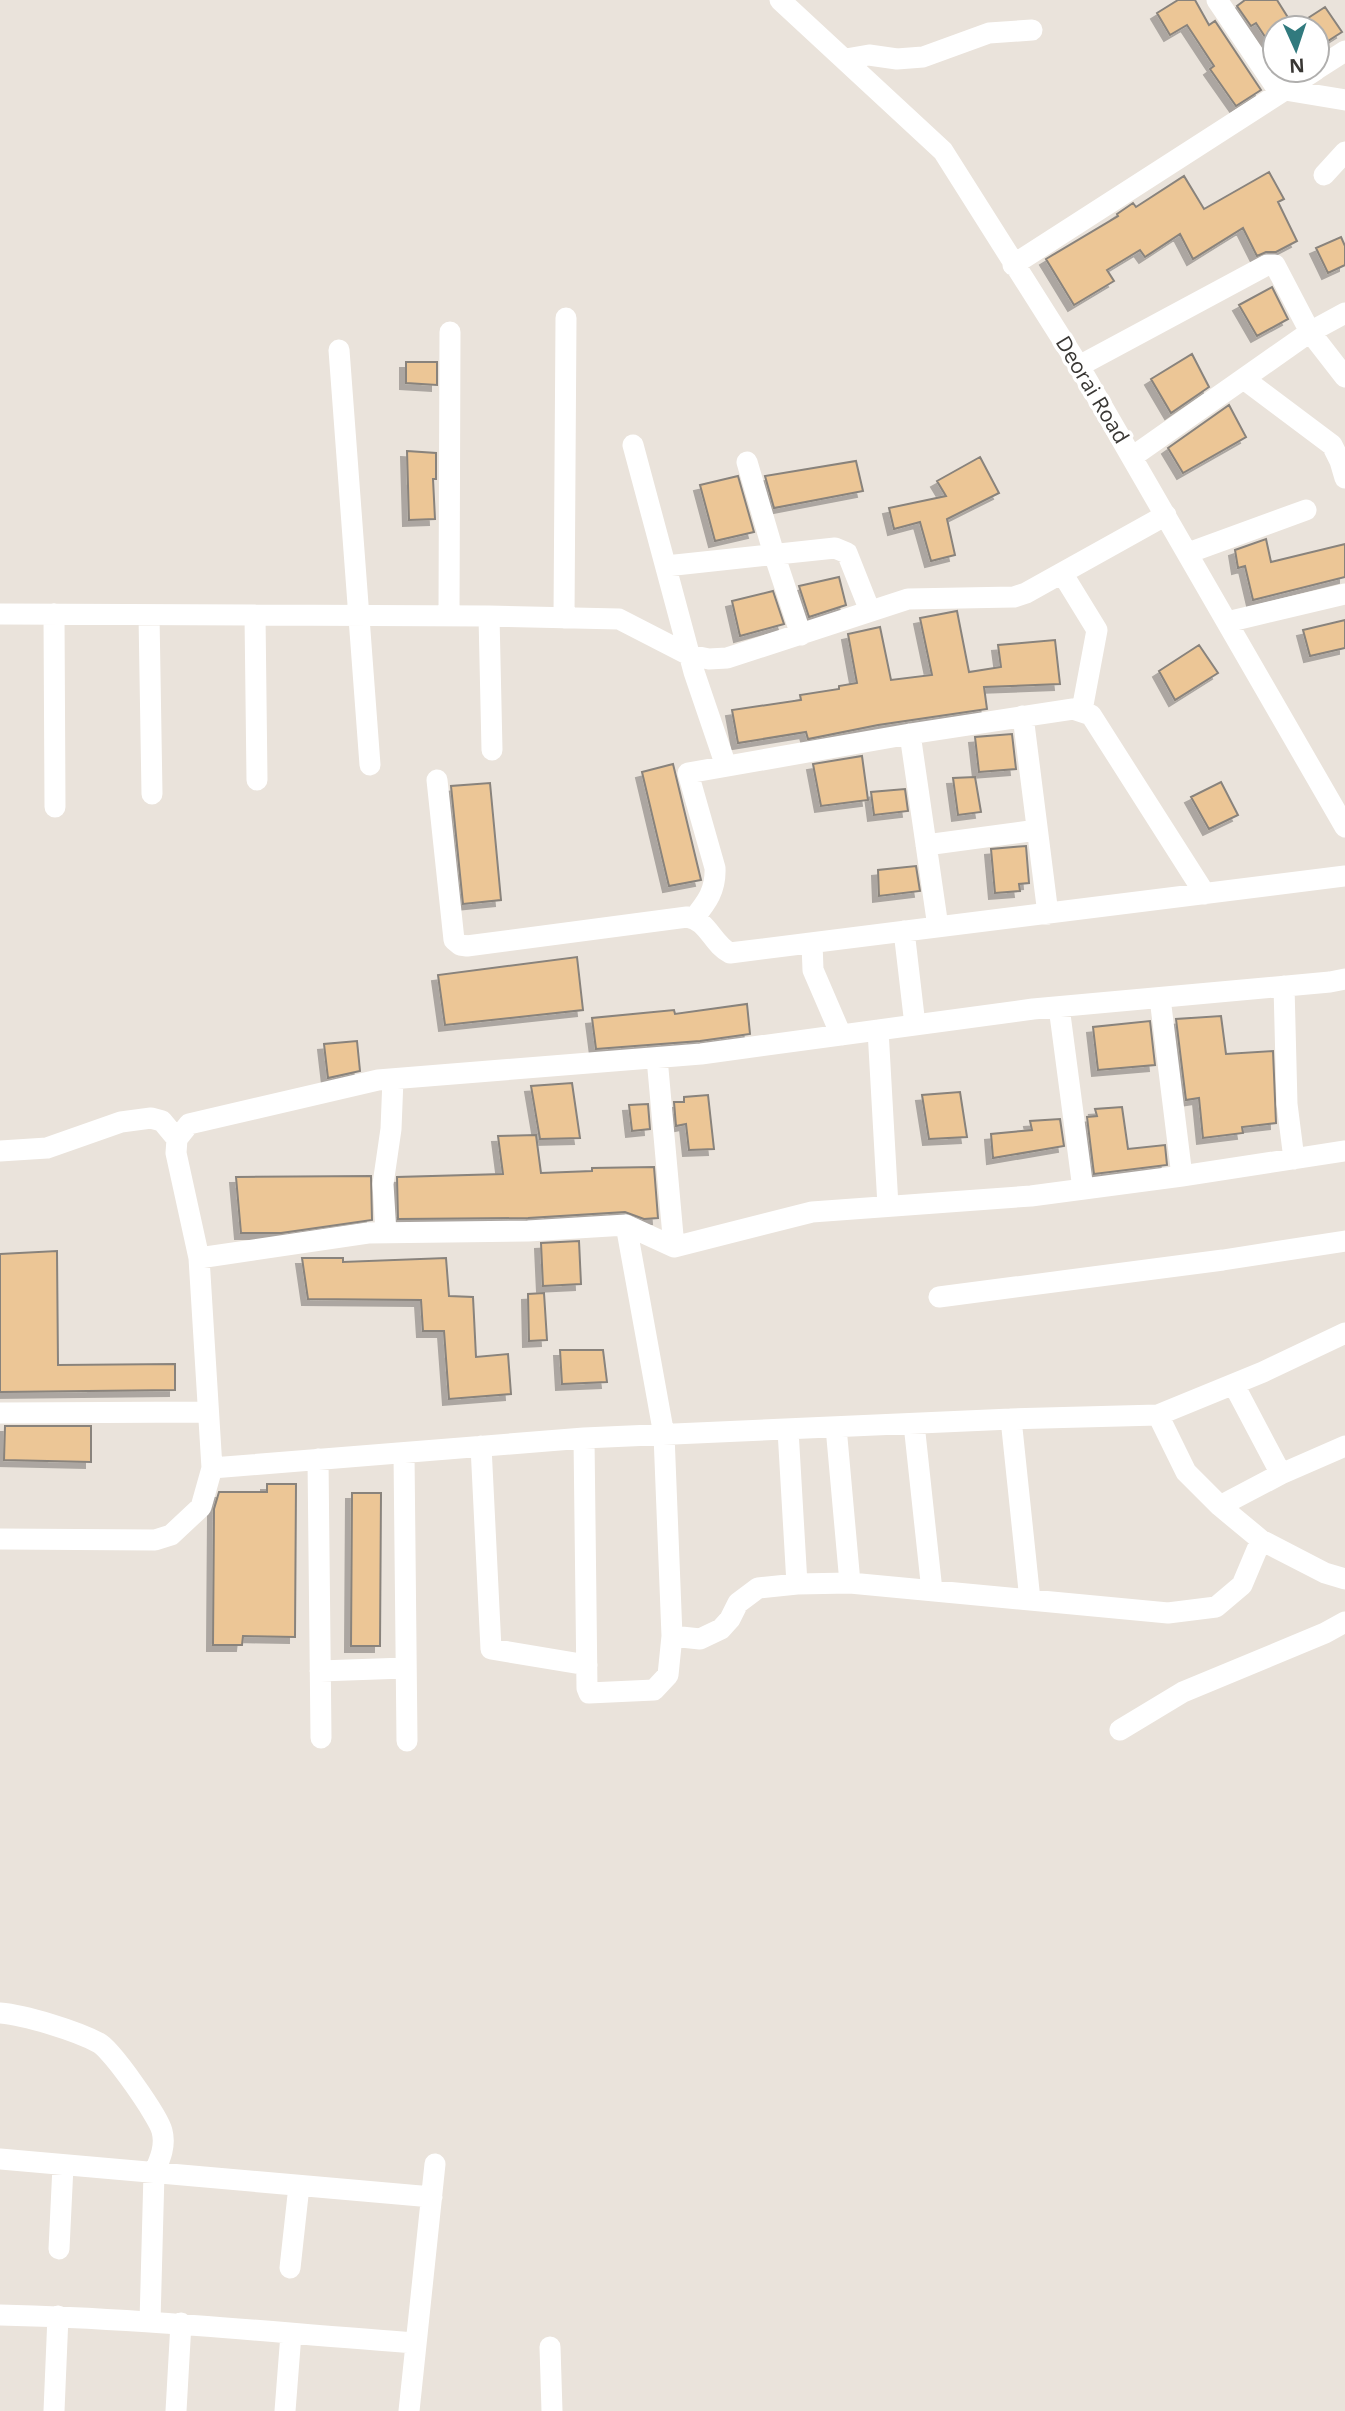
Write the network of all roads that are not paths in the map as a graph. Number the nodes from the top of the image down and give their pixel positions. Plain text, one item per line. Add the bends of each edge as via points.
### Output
1 (780, 0) edge
2 (1216, 0) edge
3 (1032, 30) dead end
4 (846, 59) junction
5 (1295, 84) edge
6 (1282, 92) junction
7 (1345, 100) edge
8 (1345, 152) edge
9 (1324, 175) dead end
10 (1013, 264) junction
11 (1345, 313) edge
12 (566, 318) dead end
13 (450, 332) dead end
14 (1310, 332) junction
15 (339, 350) dead end
16 (1079, 366) junction
17 (1345, 377) edge
18 (1244, 379) junction
19 (634, 445) dead end
20 (1132, 457) junction
21 (747, 462) dead end
22 (1345, 478) edge
23 (1306, 510) dead end
24 (1166, 515) junction
25 (1188, 553) junction
26 (774, 554) junction
27 (666, 566) junction
28 (1062, 573) junction
29 (1345, 594) edge
30 (870, 611) junction
31 (0, 614) edge
32 (54, 614) junction
33 (149, 615) junction
34 (255, 615) junction
35 (360, 616) junction
36 (449, 616) junction
37 (489, 616) junction
38 (564, 618) junction
39 (1227, 622) junction
40 (801, 635) junction
41 (689, 655) junction
42 (1082, 710) junction
43 (1023, 716) junction
44 (911, 734) junction
45 (492, 750) dead end
46 (370, 765) dead end
47 (726, 766) junction
48 (257, 780) dead end
49 (436, 780) dead end
50 (152, 794) dead end
51 (55, 807) dead end
52 (1345, 827) edge
53 (1037, 830) junction
54 (926, 845) junction
55 (1345, 876) edge
56 (1205, 894) junction
57 (1048, 914) junction
58 (694, 918) junction
59 (938, 927) junction
60 (904, 932) junction
61 (812, 943) junction
62 (1345, 979) edge
63 (1284, 986) junction
64 (1160, 998) junction
65 (1059, 1007) junction
66 (915, 1025) junction
67 (878, 1030) junction
68 (841, 1035) junction
69 (657, 1058) junction
70 (393, 1079) junction
71 (177, 1139) junction
72 (1345, 1151) edge
73 (0, 1152) edge
74 (1294, 1159) junction
75 (1182, 1176) junction
76 (1083, 1189) junction
77 (888, 1206) junction
78 (626, 1225) junction
79 (386, 1233) junction
80 (1345, 1241) edge
81 (674, 1247) junction
82 (199, 1258) junction
83 (939, 1297) dead end
84 (1345, 1333) edge
85 (1234, 1385) junction
86 (208, 1412) junction
87 (0, 1413) edge
88 (1158, 1415) junction
89 (1011, 1419) junction
90 (914, 1424) junction
91 (836, 1427) junction
92 (788, 1430) junction
93 (664, 1435) junction
94 (584, 1438) junction
95 (481, 1446) junction
96 (1345, 1446) edge
97 (404, 1452) junction
98 (318, 1460) junction
99 (212, 1468) junction
100 (1281, 1474) junction
101 (1220, 1506) junction
102 (0, 1539) edge
103 (1262, 1540) junction
104 (1345, 1579) edge
105 (850, 1583) junction
106 (797, 1584) junction
107 (932, 1591) junction
108 (1030, 1600) junction
109 (1345, 1622) edge
110 (672, 1636) junction
111 (587, 1665) junction
112 (405, 1668) junction
113 (320, 1671) junction
114 (1120, 1730) dead end
115 (321, 1738) dead end
116 (407, 1741) dead end
117 (0, 2012) edge
118 (0, 2159) edge
119 (435, 2164) dead end
120 (64, 2166) junction
121 (154, 2172) junction
122 (299, 2186) junction
123 (432, 2197) junction
124 (59, 2249) dead end
125 (290, 2268) dead end
126 (0, 2315) edge
127 (58, 2316) junction
128 (150, 2322) junction
129 (181, 2323) junction
130 (291, 2334) junction
131 (416, 2343) junction
132 (550, 2347) dead end
133 (54, 2411) edge
134 (176, 2411) edge
135 (285, 2411) edge
136 (409, 2411) edge
137 (552, 2411) edge

1 - 4 street, Deorai Road
2 - 6 street
3 - 4 street via 989,33 923,57
4 - 10 street, Deorai Road via 943,151
5 - 6 street
6 - 7 street
6 - 10 street
8 - 9 street
10 - 16 street, Deorai Road
11 - 14 street
12 - 38 street
13 - 36 street
14 - 16 street via 1275,265 1267,265
14 - 17 street
14 - 18 street
15 - 35 street
16 - 20 street, Deorai Road
18 - 20 street
18 - 22 street via 1332,445
19 - 27 street
20 - 24 street, Deorai Road
21 - 26 street
23 - 25 street
24 - 25 street, Deorai Road
24 - 28 street
25 - 39 street, Deorai Road
26 - 27 street
26 - 30 street via 842,549
26 - 40 street
27 - 41 street
28 - 30 street via 1014,597 921,597
28 - 42 street via 1097,630
29 - 39 street
30 - 40 street
31 - 32 street
32 - 33 street
32 - 51 street
33 - 34 street
33 - 50 street
34 - 35 street
34 - 48 street
35 - 36 street
35 - 46 street
36 - 37 street
37 - 38 street
37 - 45 street
38 - 41 street via 619,619
39 - 52 street, Deorai Road
40 - 41 street via 727,658
41 - 47 street
42 - 43 street
42 - 56 street via 1091,715
43 - 44 street
43 - 53 street
44 - 47 street
44 - 54 street
47 - 58 street via 688,773 716,881
49 - 58 street via 454,940 460,945
53 - 54 street
53 - 57 street
54 - 59 street
55 - 56 street
56 - 57 street
57 - 59 street
58 - 61 street via 730,953
59 - 60 street
60 - 61 street
60 - 66 street
61 - 68 street via 813,970
62 - 63 street
63 - 64 street
63 - 74 street via 1287,1104
64 - 65 street
64 - 75 street
65 - 66 street
65 - 76 street
66 - 67 street
67 - 68 street
67 - 77 street
68 - 69 street
69 - 70 street
69 - 81 street
70 - 71 street via 189,1124
70 - 79 street via 383,1184
71 - 73 street via 162,1121 151,1118 121,1122 47,1148
71 - 82 street via 176,1153
72 - 74 street
74 - 75 street
75 - 76 street
76 - 77 street
77 - 81 street via 812,1212
78 - 79 street
78 - 81 street
78 - 93 street
79 - 82 street
80 - 83 street
82 - 86 street
84 - 85 street
85 - 88 street
85 - 100 street
86 - 87 street
86 - 99 street
88 - 89 street
88 - 101 street via 1186,1472
89 - 90 street
89 - 108 street
90 - 91 street
90 - 107 street
91 - 92 street
91 - 105 street
92 - 93 street
92 - 106 street
93 - 94 street
93 - 110 street
94 - 95 street
94 - 111 street
95 - 97 street
95 - 111 street via 491,1649
96 - 100 street
97 - 98 street
97 - 112 street
98 - 99 street
98 - 113 street
99 - 102 street via 201,1507 177,1530 155,1540
100 - 101 street
101 - 103 street
103 - 104 street
103 - 108 street via 1242,1585 1216,1607 1168,1613
105 - 106 street
105 - 107 street
106 - 110 street via 758,1588 738,1603 721,1629 700,1639
107 - 108 street
109 - 114 street via 1183,1692
110 - 111 street via 668,1675 654,1690 589,1693
112 - 113 street
112 - 116 street
113 - 115 street
117 - 121 street via 101,2043 127,2072 162,2130 163,2152
118 - 120 street
119 - 123 street
120 - 121 street
120 - 124 street
121 - 122 street
121 - 128 street
122 - 123 street
122 - 125 street
123 - 131 street
126 - 127 street
127 - 128 street
127 - 133 street
128 - 129 street
129 - 130 street
129 - 134 street
130 - 131 street
130 - 135 street
131 - 136 street
132 - 137 street

